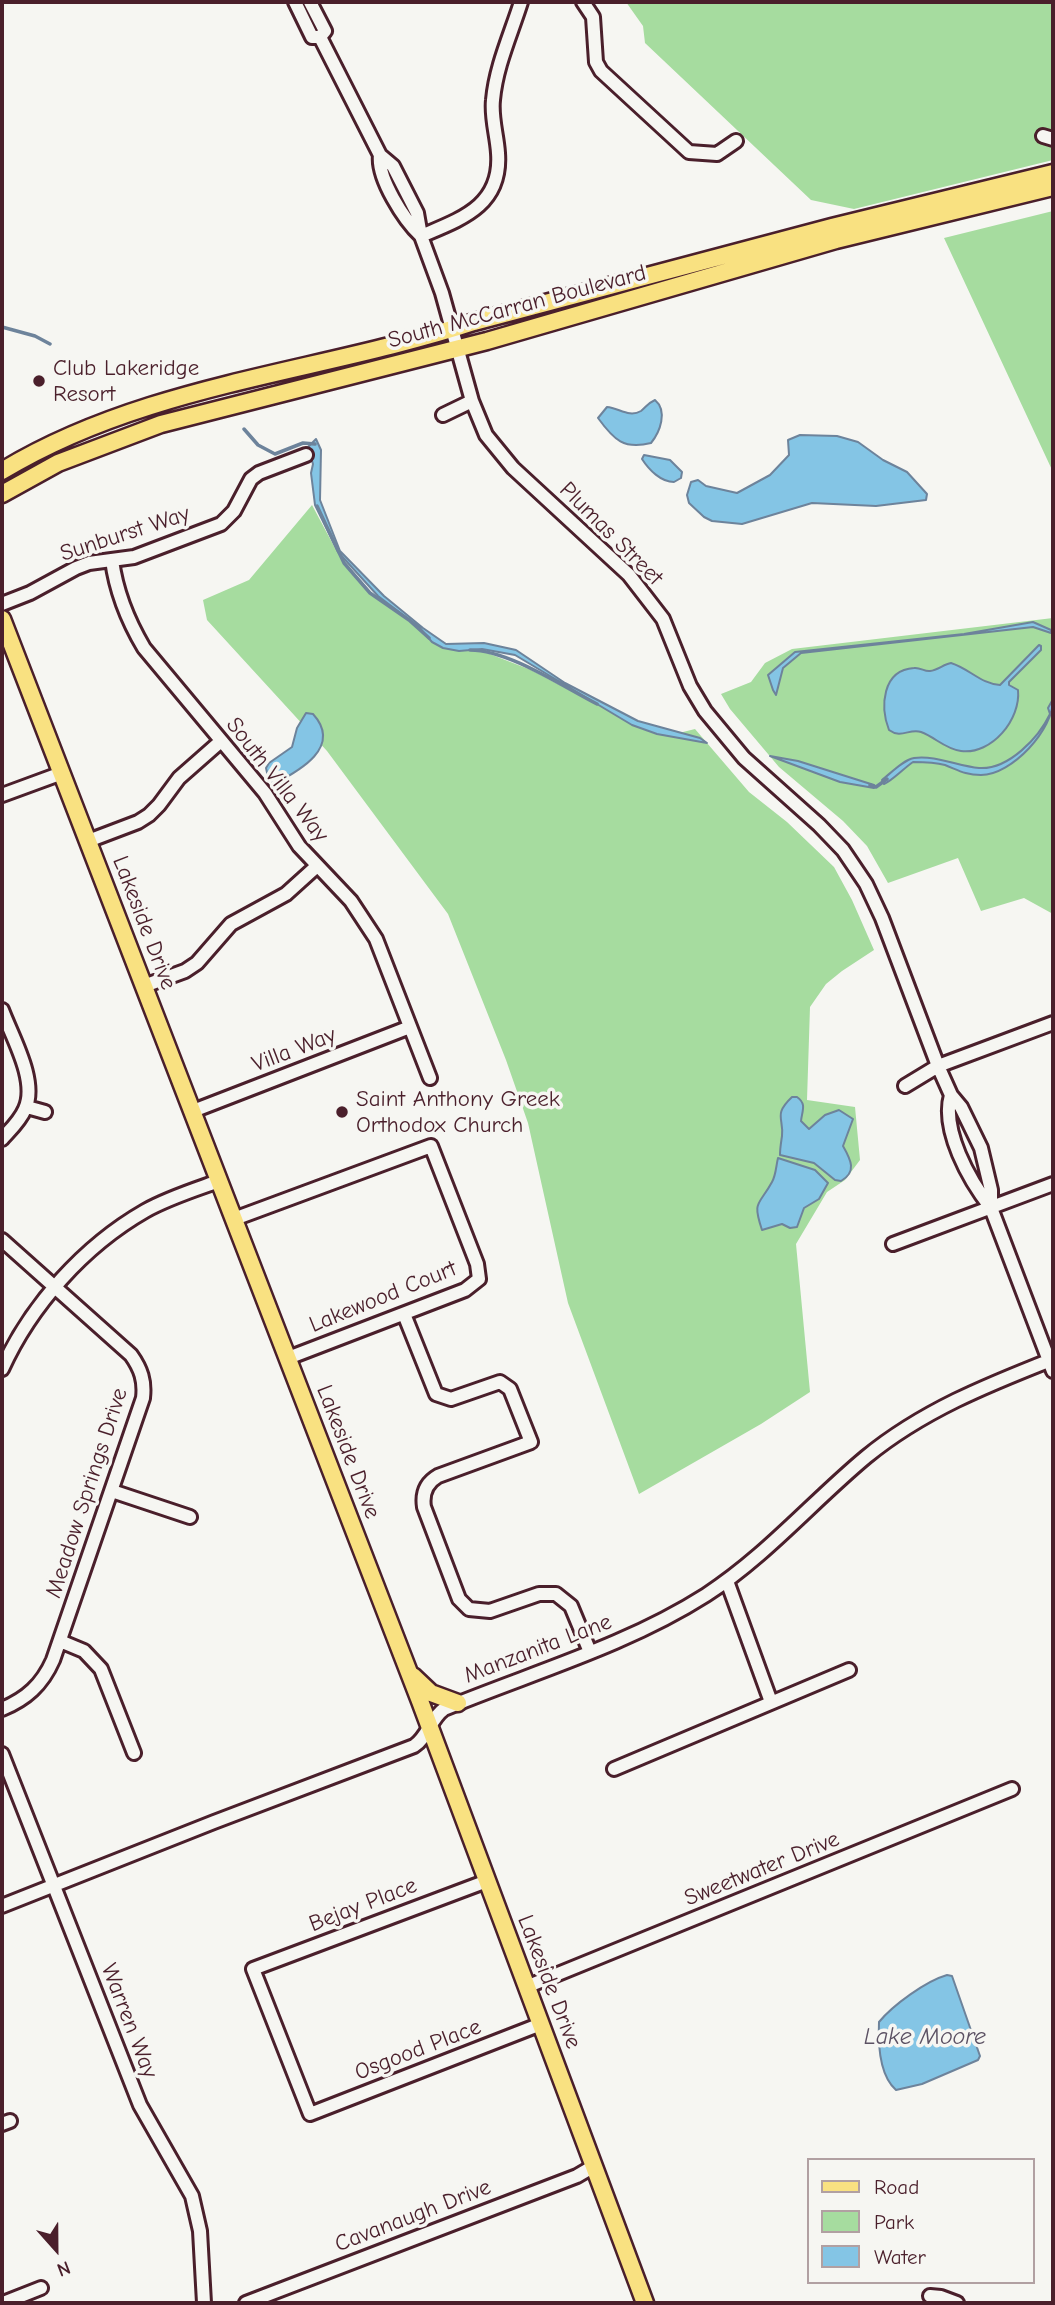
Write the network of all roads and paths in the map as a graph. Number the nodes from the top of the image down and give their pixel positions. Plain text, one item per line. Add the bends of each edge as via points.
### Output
1 (295, 2) edge
2 (310, 2) edge
3 (520, 2) edge
4 (583, 2) edge
5 (320, 37) junction
6 (736, 141) dead end
7 (1053, 173) edge
8 (1053, 187) edge
9 (421, 236) junction
10 (452, 330) junction
11 (456, 349) junction
12 (266, 376) junction
13 (471, 401) junction
14 (443, 415) dead end
15 (161, 424) junction
16 (306, 455) dead end
17 (3, 470) edge
18 (2, 494) edge
19 (112, 560) junction
20 (2, 604) edge
21 (2, 619) edge
22 (221, 741) junction
23 (62, 773) junction
24 (2, 795) edge
25 (88, 841) junction
26 (317, 866) junction
27 (144, 986) junction
28 (2, 1010) edge
29 (1053, 1023) edge
30 (410, 1027) junction
31 (938, 1066) junction
32 (430, 1078) dead end
33 (905, 1086) dead end
34 (951, 1095) junction
35 (27, 1107) junction
36 (192, 1111) junction
37 (45, 1112) dead end
38 (2, 1139) edge
39 (219, 1181) junction
40 (1053, 1184) edge
41 (991, 1208) junction
42 (234, 1219) junction
43 (2, 1240) edge
44 (893, 1244) dead end
45 (56, 1288) junction
46 (404, 1314) junction
47 (288, 1358) junction
48 (1052, 1364) edge
49 (2, 1368) edge
50 (112, 1490) junction
51 (190, 1517) dead end
52 (727, 1581) junction
53 (60, 1641) junction
54 (590, 1651) junction
55 (849, 1671) dead end
56 (408, 1672) junction
57 (771, 1702) junction
58 (458, 1703) junction
59 (2, 1709) edge
60 (429, 1727) junction
61 (134, 1753) dead end
62 (2, 1754) edge
63 (614, 1769) dead end
64 (1012, 1789) dead end
65 (487, 1881) junction
66 (54, 1885) junction
67 (2, 1906) edge
68 (526, 1987) junction
69 (541, 2024) junction
70 (310, 2114) joint
71 (594, 2166) junction
72 (41, 2288) dead end
73 (930, 2296) dead end
74 (3, 2303) edge
75 (204, 2303) edge
76 (246, 2303) edge
77 (645, 2303) edge
78 (957, 2303) edge

1 - 5 street, Plumas Street via 312,37
2 - 5 street, Plumas Street via 325,30
3 - 9 street via 493,97 498,154 490,193 470,214
4 - 6 street via 593,17 596,62 601,71 689,152 716,154
5 - 9 street, Plumas Street via 380,155 393,166 417,213
7 - 10 main road, South McCarran Boulevard via 820,230
8 - 11 main road, South McCarran Boulevard via 836,240
9 - 10 street, Plumas Street
10 - 11 street, Plumas Street
10 - 12 main road, South McCarran Boulevard
11 - 13 street, Plumas Street
11 - 15 main road, South McCarran Boulevard
12 - 15 main road via 257,388 188,409
12 - 17 main road, South McCarran Boulevard via 107,422
13 - 14 street
13 - 31 street, Plumas Street via 485,435 640,588 663,619 705,711 744,758 819,825 856,866 882,918
15 - 18 main road, South McCarran Boulevard via 58,463
16 - 19 street, Sunburst Way via 259,473 220,524 134,557
19 - 20 street, Sunburst Way via 76,568
19 - 22 street, South Villa Way via 114,581 144,648
21 - 23 main road, Lakeside Drive
22 - 25 street via 178,778 149,815
22 - 26 street, South Villa Way
23 - 24 street
23 - 25 main road, Lakeside Drive
25 - 27 main road, Lakeside Drive
26 - 27 street via 286,894 231,924 197,963
26 - 30 street, South Villa Way via 364,918
27 - 36 main road, Lakeside Drive
28 - 35 street via 26,1073
29 - 31 street
30 - 32 street, South Villa Way
30 - 36 street, Villa Way
31 - 33 street
31 - 34 street, Plumas Street
34 - 41 street, Plumas Street via 981,1148
34 - 41 street, Plumas Street via 948,1109 958,1152
35 - 37 street
35 - 38 street
36 - 39 main road, Lakeside Drive
39 - 42 main road, Lakeside Drive
39 - 45 street via 171,1198 124,1224 82,1258
40 - 41 street
41 - 44 street
41 - 48 street, Plumas Street
42 - 46 street, Lakewood Court via 431,1146 479,1279 465,1290
42 - 47 main road, Lakeside Drive
43 - 45 street, Meadow Springs Drive
45 - 49 street via 20,1335
45 - 50 street, Meadow Springs Drive via 131,1355 142,1376 143,1398
46 - 47 street, Lakewood Court
46 - 54 street via 436,1394 451,1399 500,1382 510,1389 531,1442 438,1476 423,1494 459,1599 480,1612 539,1594 556,1594 571,1606
47 - 56 main road, Lakeside Drive
48 - 52 street, Manzanita Lane via 969,1393 904,1429 867,1456
50 - 51 street
50 - 53 street, Meadow Springs Drive
52 - 54 street, Manzanita Lane via 654,1625
52 - 57 street
53 - 59 street, Meadow Springs Drive via 39,1685
53 - 61 street via 84,1651 101,1669
54 - 58 street, Manzanita Lane
55 - 57 street
56 - 58 main road via 431,1693
56 - 60 main road, Lakeside Drive
57 - 63 street
58 - 60 street, Manzanita Lane via 439,1712
60 - 65 main road, Lakeside Drive
60 - 66 street, Manzanita Lane via 414,1746
62 - 66 street, Warren Way
64 - 68 street, Sweetwater Drive
65 - 68 main road, Lakeside Drive
65 - 70 street, Bejay Place via 253,1969
66 - 67 street, Manzanita Lane
66 - 75 street, Warren Way via 140,2105 192,2196 200,2231
68 - 69 main road, Lakeside Drive
69 - 70 street, Osgood Place
69 - 71 main road, Lakeside Drive
71 - 76 street, Cavanaugh Drive
71 - 77 main road, Lakeside Drive
72 - 74 street
73 - 78 street

